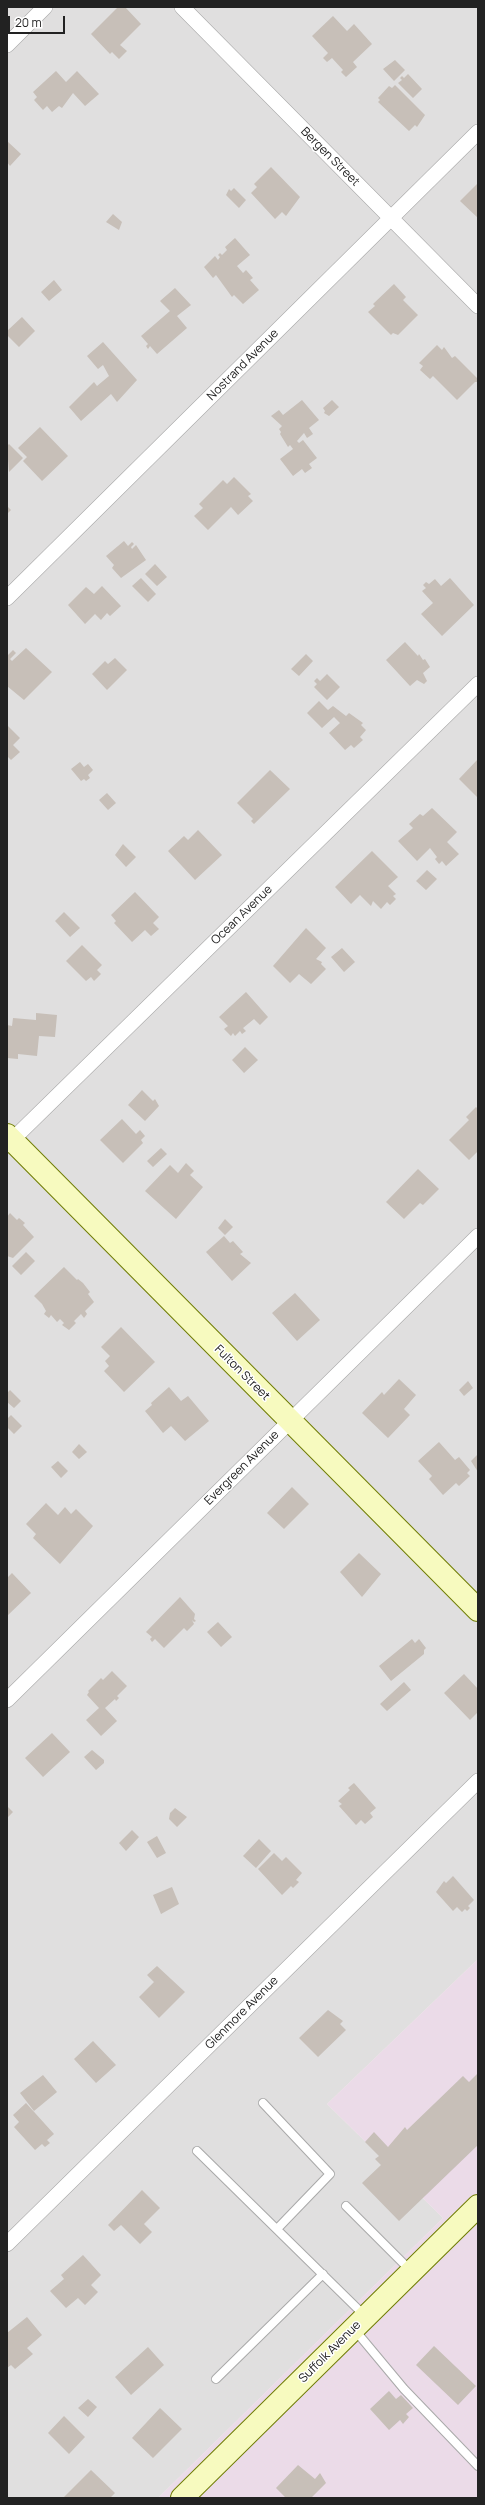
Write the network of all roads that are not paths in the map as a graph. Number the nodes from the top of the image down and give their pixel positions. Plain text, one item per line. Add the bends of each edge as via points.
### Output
1 (45, 7) edge
2 (182, 7) edge
3 (7, 45) edge
4 (478, 132) edge
5 (391, 218) junction
6 (478, 306) edge
7 (7, 598) edge
8 (478, 684) edge
9 (9, 1140) edge
10 (478, 1236) edge
11 (290, 1421) junction
12 (478, 1610) edge
13 (7, 1700) edge
14 (478, 1781) edge
15 (263, 2103) dead end
16 (197, 2152) dead end
17 (346, 2206) dead end
18 (478, 2206) edge
19 (277, 2229) junction
20 (7, 2244) edge
21 (412, 2271) junction
22 (323, 2274) junction
23 (360, 2323) junction
24 (216, 2379) dead end
25 (478, 2466) edge
26 (182, 2498) edge

1 - 3 street
2 - 5 street, Bergen Street
4 - 5 street, Nostrand Avenue
5 - 6 street, Bergen Street
5 - 7 street, Nostrand Avenue
8 - 9 street, Ocean Avenue
9 - 11 street, Fulton Street
10 - 11 street, Evergreen Avenue
11 - 12 street, Fulton Street
11 - 13 street, Evergreen Avenue
14 - 20 street, Glenmore Avenue
15 - 19 lane via 330,2174
16 - 19 lane
17 - 21 lane
18 - 21 street, Suffolk Avenue
19 - 22 lane
21 - 23 street, Suffolk Avenue
22 - 23 lane
22 - 24 lane
23 - 25 lane via 404,2389
23 - 26 street, Suffolk Avenue

